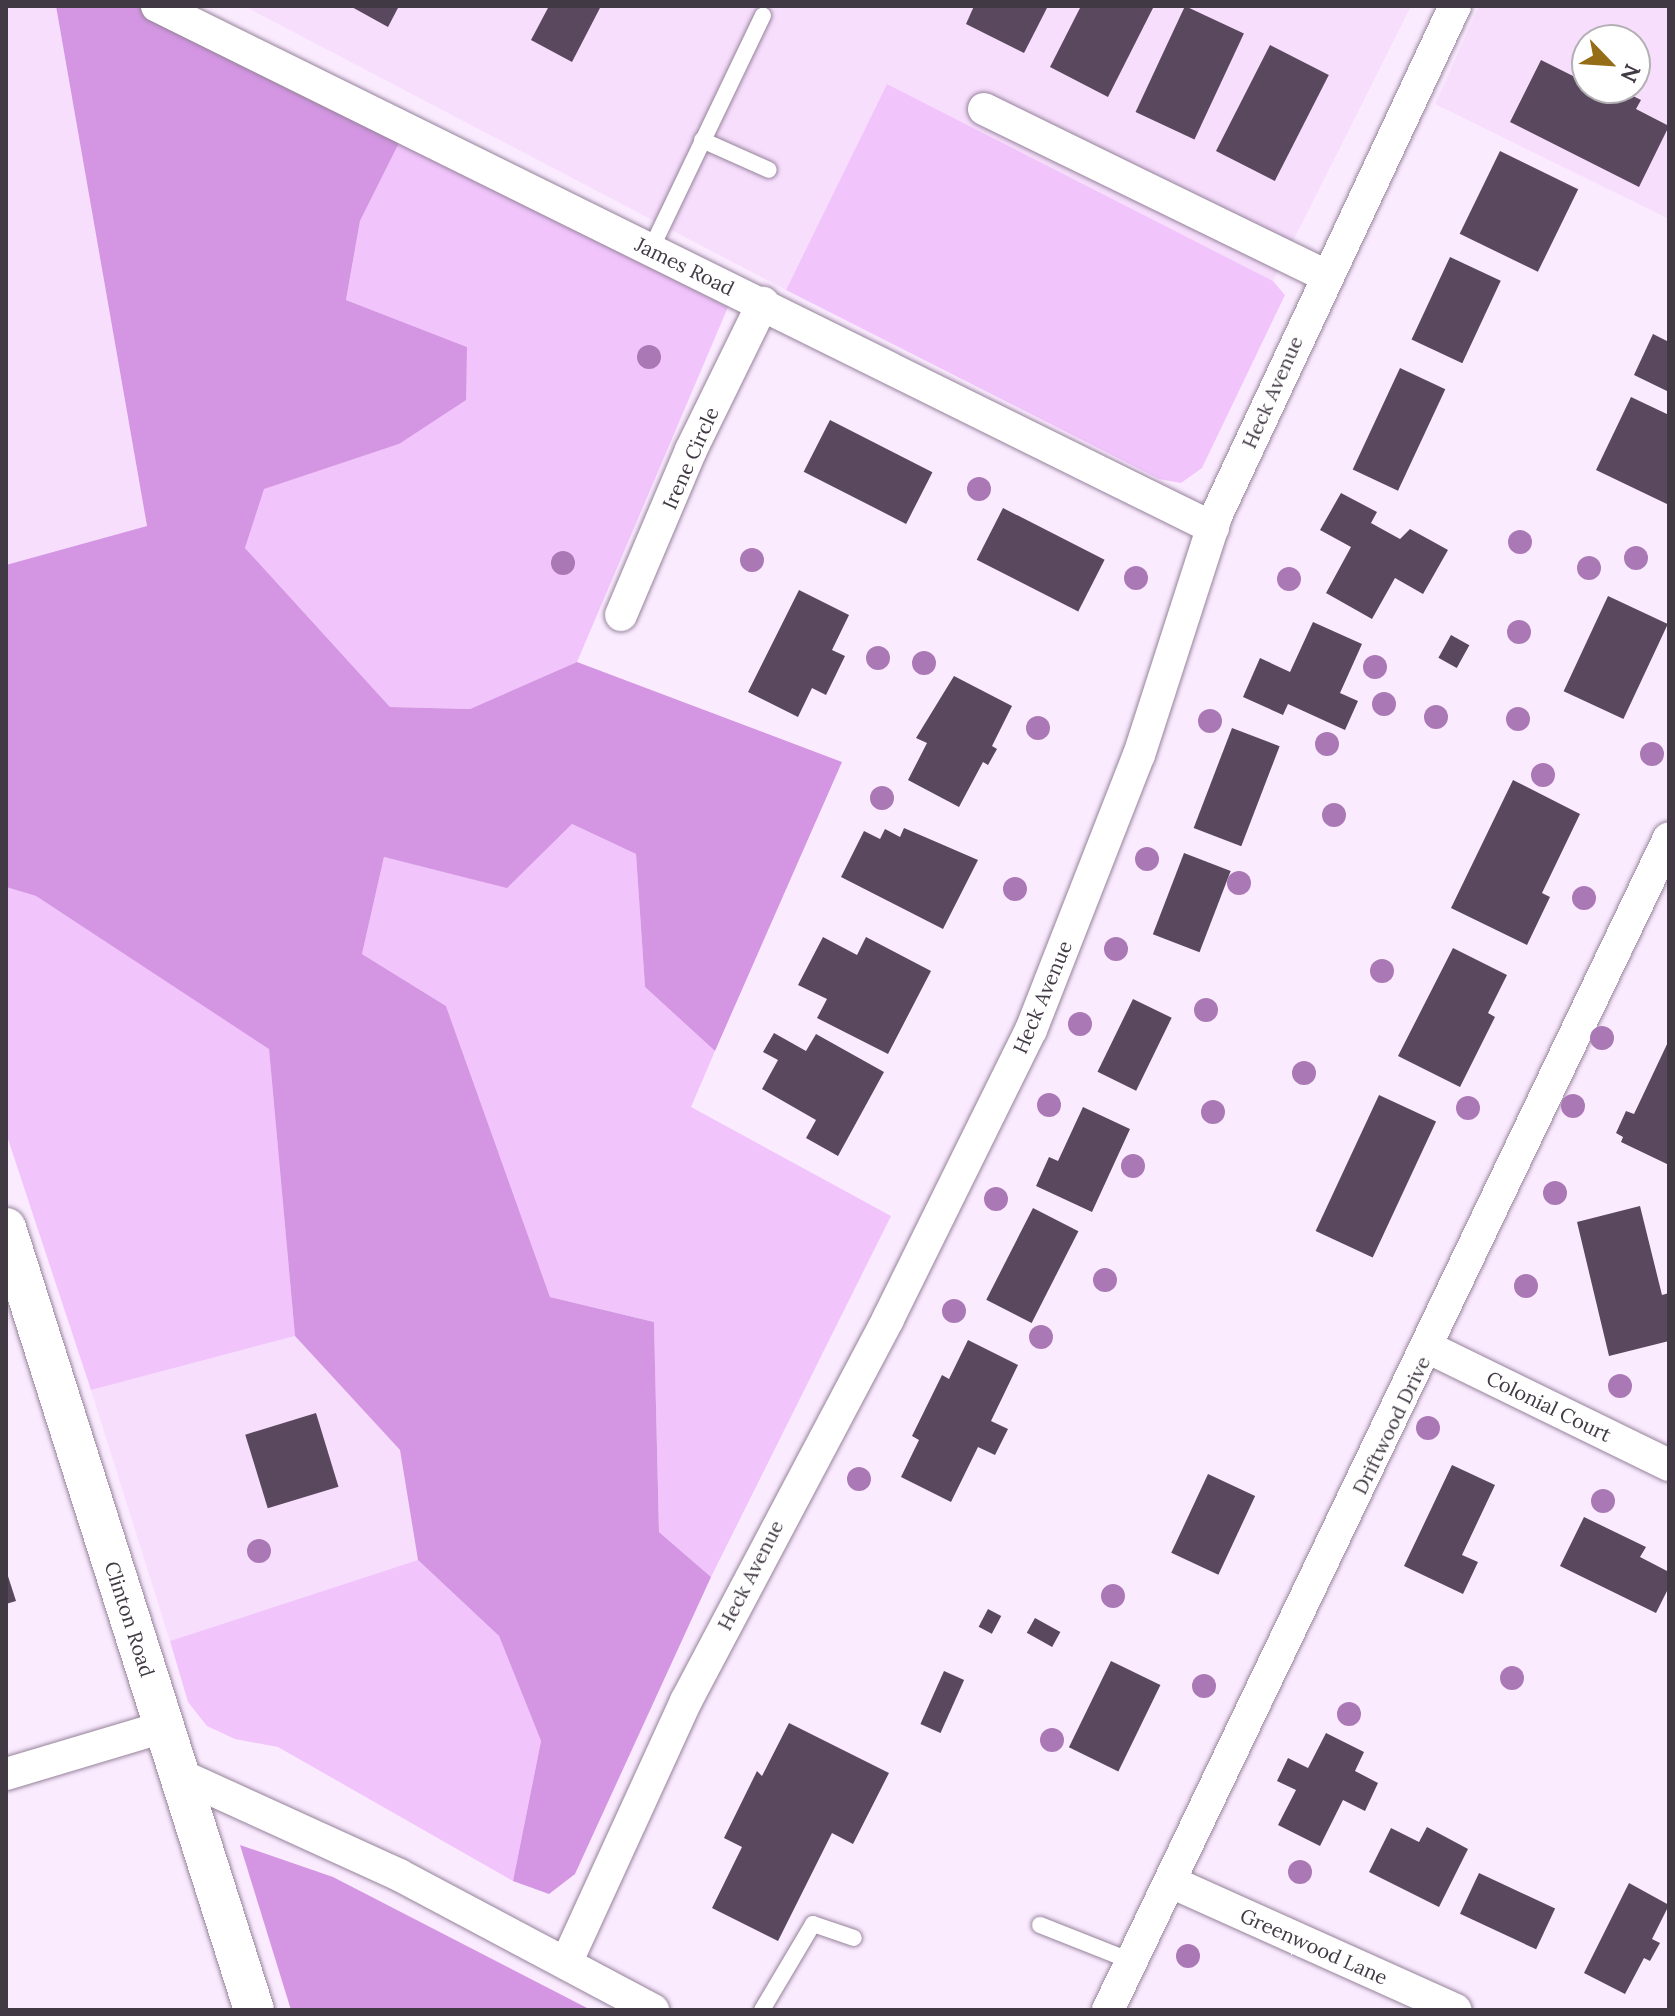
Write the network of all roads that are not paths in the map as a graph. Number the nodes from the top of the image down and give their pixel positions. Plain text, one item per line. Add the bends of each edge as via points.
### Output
1 (157, 6) edge
2 (1455, 6) edge
3 (763, 15) dead end
4 (984, 109) dead end
5 (702, 140) junction
6 (769, 170) dead end
7 (651, 249) junction
8 (1325, 275) junction
9 (763, 303) junction
10 (1213, 528) junction
11 (621, 615) dead end
12 (1669, 838) edge
13 (6, 1228) edge
14 (1429, 1348) junction
15 (1669, 1465) edge
16 (164, 1727) junction
17 (6, 1774) edge
18 (180, 1775) junction
19 (1171, 1882) junction
20 (1040, 1925) dead end
21 (854, 1938) dead end
22 (567, 1961) junction
23 (1131, 1961) junction
24 (254, 2010) edge
25 (653, 2010) edge
26 (762, 2010) edge
27 (1108, 2010) edge
28 (1456, 2010) edge

1 - 7 street, James Road
2 - 8 street, Heck Avenue
3 - 5 lane
4 - 8 street
5 - 6 lane
5 - 7 lane
7 - 9 street, James Road
8 - 10 street, Heck Avenue
9 - 10 street, James Road
9 - 11 street, Irene Circle
10 - 22 street, Heck Avenue via 1139,755 1031,1030 888,1319 686,1701
12 - 14 street, Driftwood Drive
13 - 16 street, Clinton Road
14 - 15 street, Colonial Court
14 - 19 street, Driftwood Drive
16 - 17 street
16 - 18 street, Clinton Road
18 - 22 street via 399,1875
18 - 24 street, Clinton Road
19 - 23 street, Driftwood Drive
19 - 28 street, Greenwood Lane
20 - 23 lane
21 - 26 lane via 813,1924
22 - 25 street
23 - 27 street, Driftwood Drive

